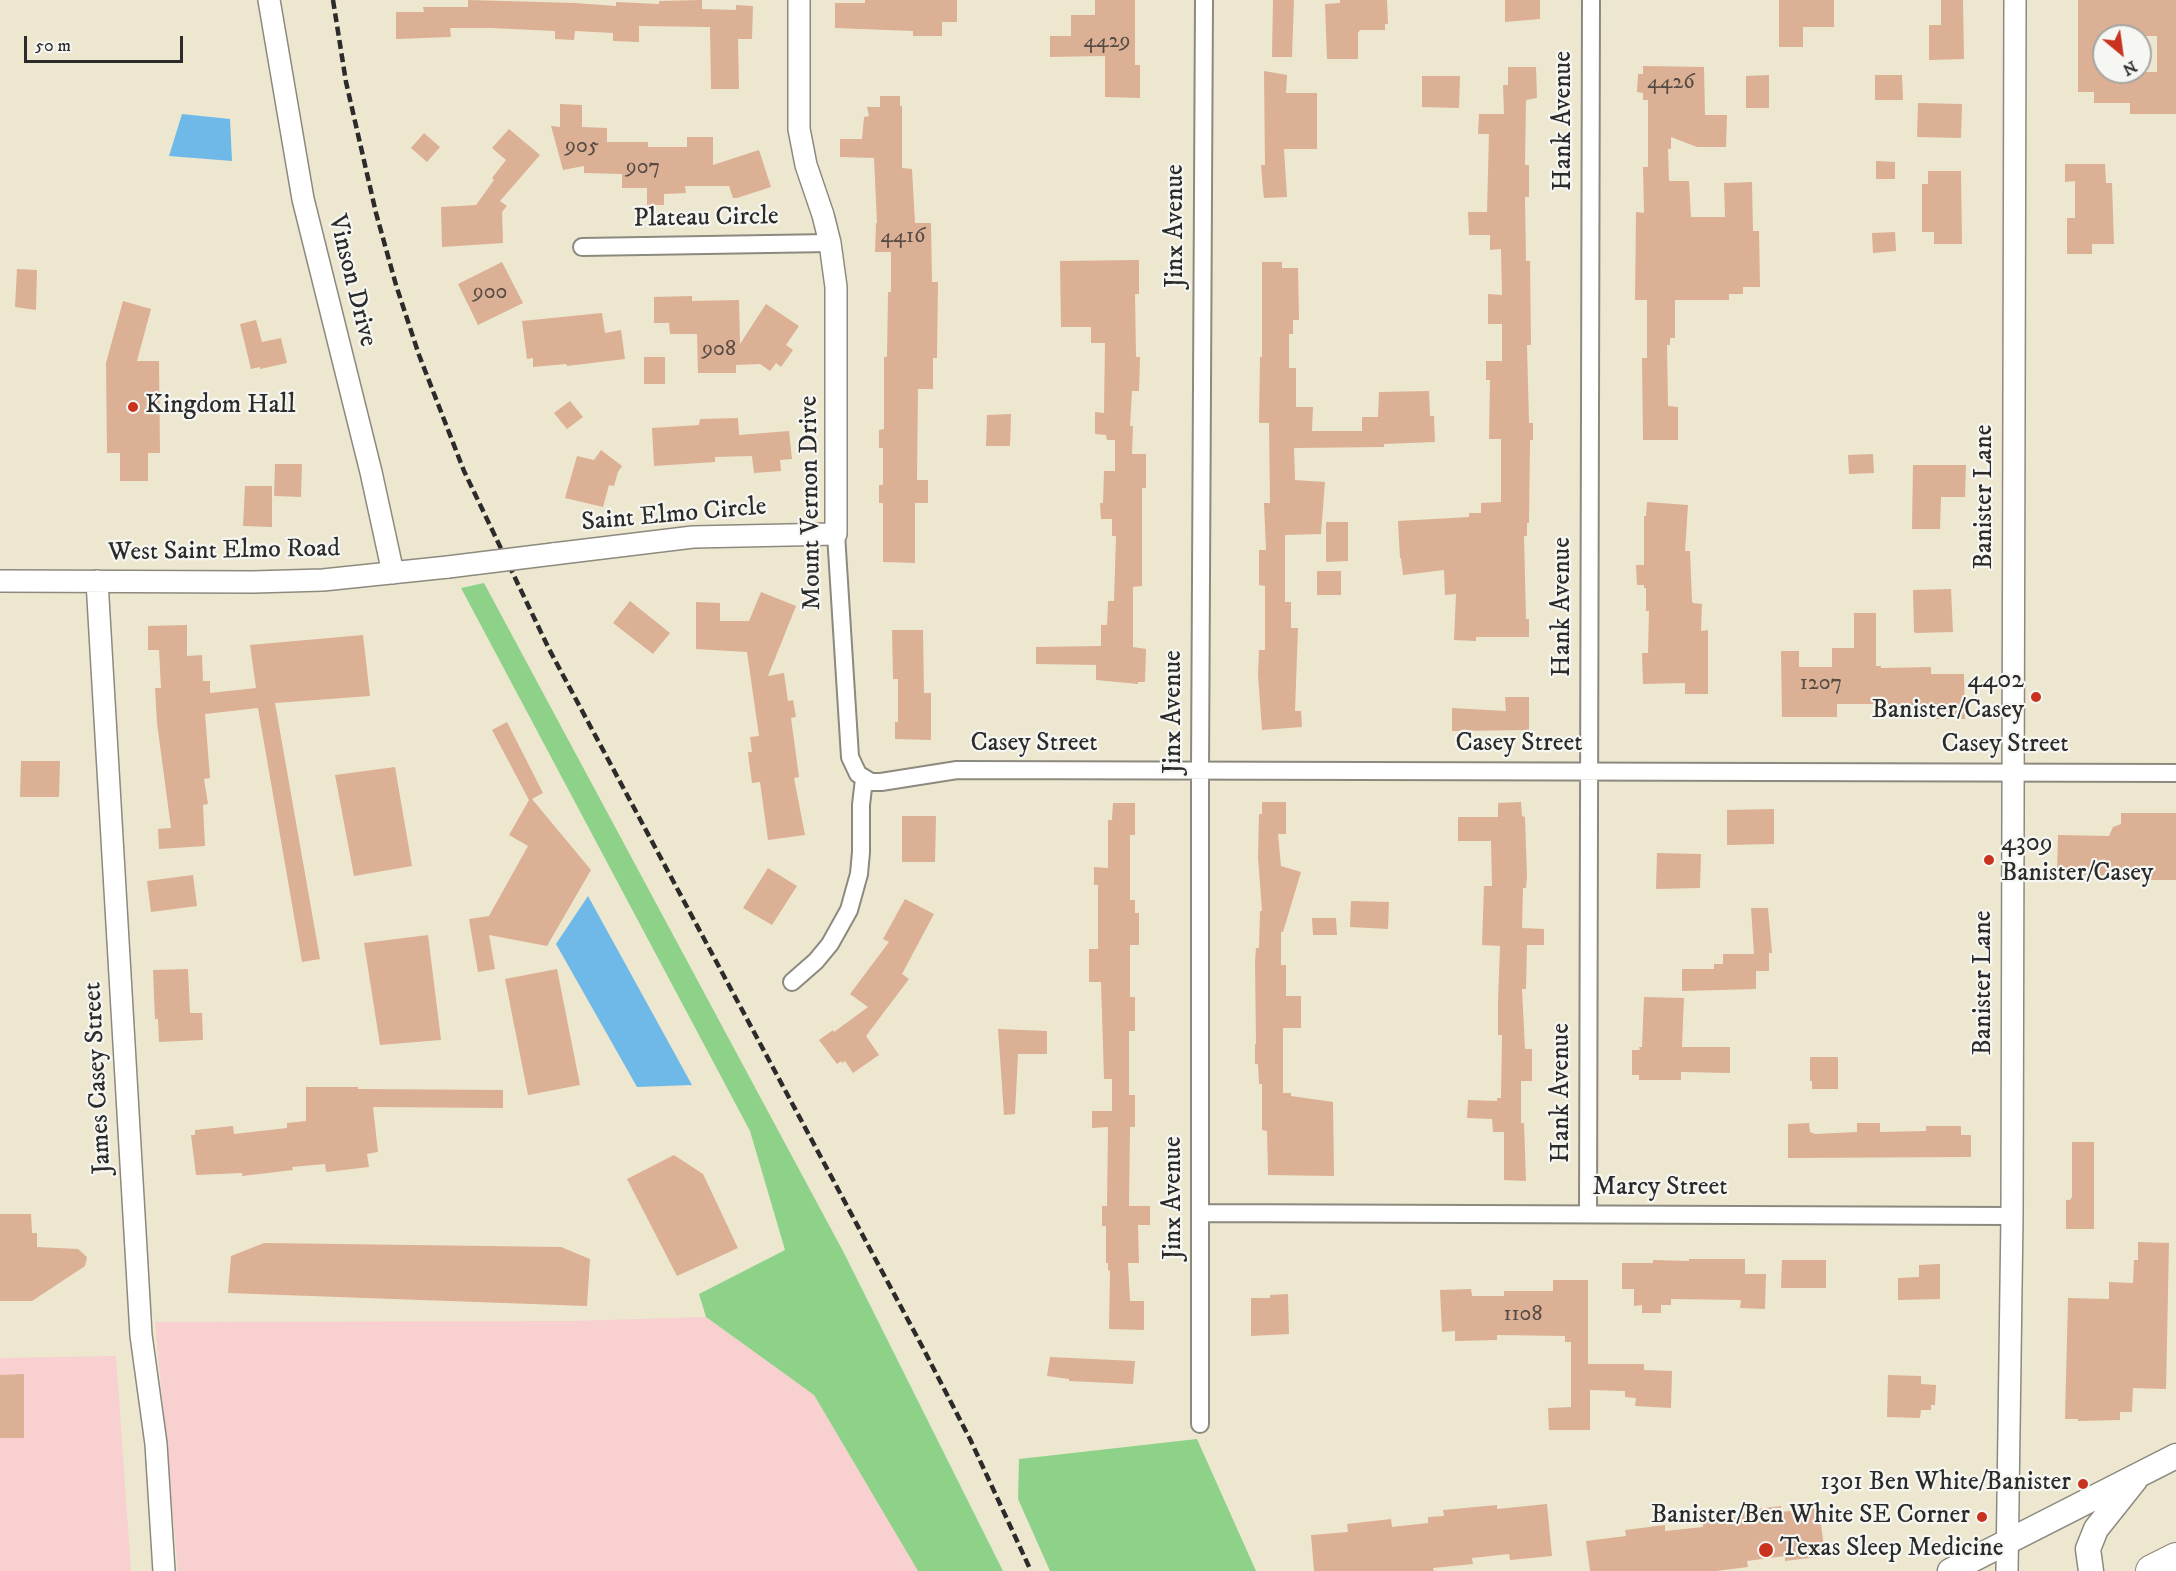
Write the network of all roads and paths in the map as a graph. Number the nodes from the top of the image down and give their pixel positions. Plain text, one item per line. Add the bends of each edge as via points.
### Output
1 (269, 0) edge
2 (799, 0) edge
3 (1204, 0) edge
4 (1591, 0) edge
5 (2015, 0) edge
6 (830, 243) junction
7 (582, 246) dead end
8 (836, 534) junction
9 (448, 567) joint
10 (393, 573) junction
11 (0, 581) edge
12 (98, 581) junction
13 (1588, 770) junction
14 (1200, 771) junction
15 (2013, 772) junction
16 (2176, 773) edge
17 (864, 779) junction
18 (792, 982) dead end
19 (1200, 1213) junction
20 (1588, 1214) junction
21 (2012, 1216) junction
22 (1200, 1424) dead end
23 (2176, 1456) edge
24 (2140, 1474) junction
25 (2009, 1540) junction
26 (2176, 1559) edge
27 (2089, 1560) edge
28 (2007, 1570) edge
29 (164, 1571) edge
30 (1950, 1571) edge
31 (2152, 1571) edge

1 - 10 street, Vinson Drive via 303,199
2 - 6 street, Mount Vernon Drive via 799,129
3 - 14 street, Jinx Avenue
4 - 13 street, Hank Avenue
5 - 15 street, Banister Lane
6 - 7 street, Plateau Circle
6 - 8 street, Mount Vernon Drive via 837,308
8 - 9 street, Saint Elmo Circle, bridge via 693,537
8 - 17 street, Mount Vernon Drive via 850,757
9 - 10 street, West Saint Elmo Road
10 - 12 street, West Saint Elmo Road via 265,582
11 - 12 street, West Saint Elmo Road
12 - 29 street, James Casey Street via 141,1335 156,1444
13 - 14 street, Casey Street
13 - 15 street, Casey Street
13 - 20 street, Hank Avenue
14 - 17 street, Casey Street via 957,770 881,783
14 - 19 street, Jinx Avenue
15 - 16 street, Casey Street
15 - 21 street, Banister Lane
17 - 18 street via 860,863 851,902 830,944
19 - 20 street, Marcy Street
19 - 22 street, Jinx Avenue
20 - 21 street, Marcy Street
21 - 25 street, Banister Lane
23 - 24 main road
24 - 25 main road
24 - 27 main road via 2096,1529
25 - 28 street, Banister Lane
25 - 30 main road
26 - 31 highway

